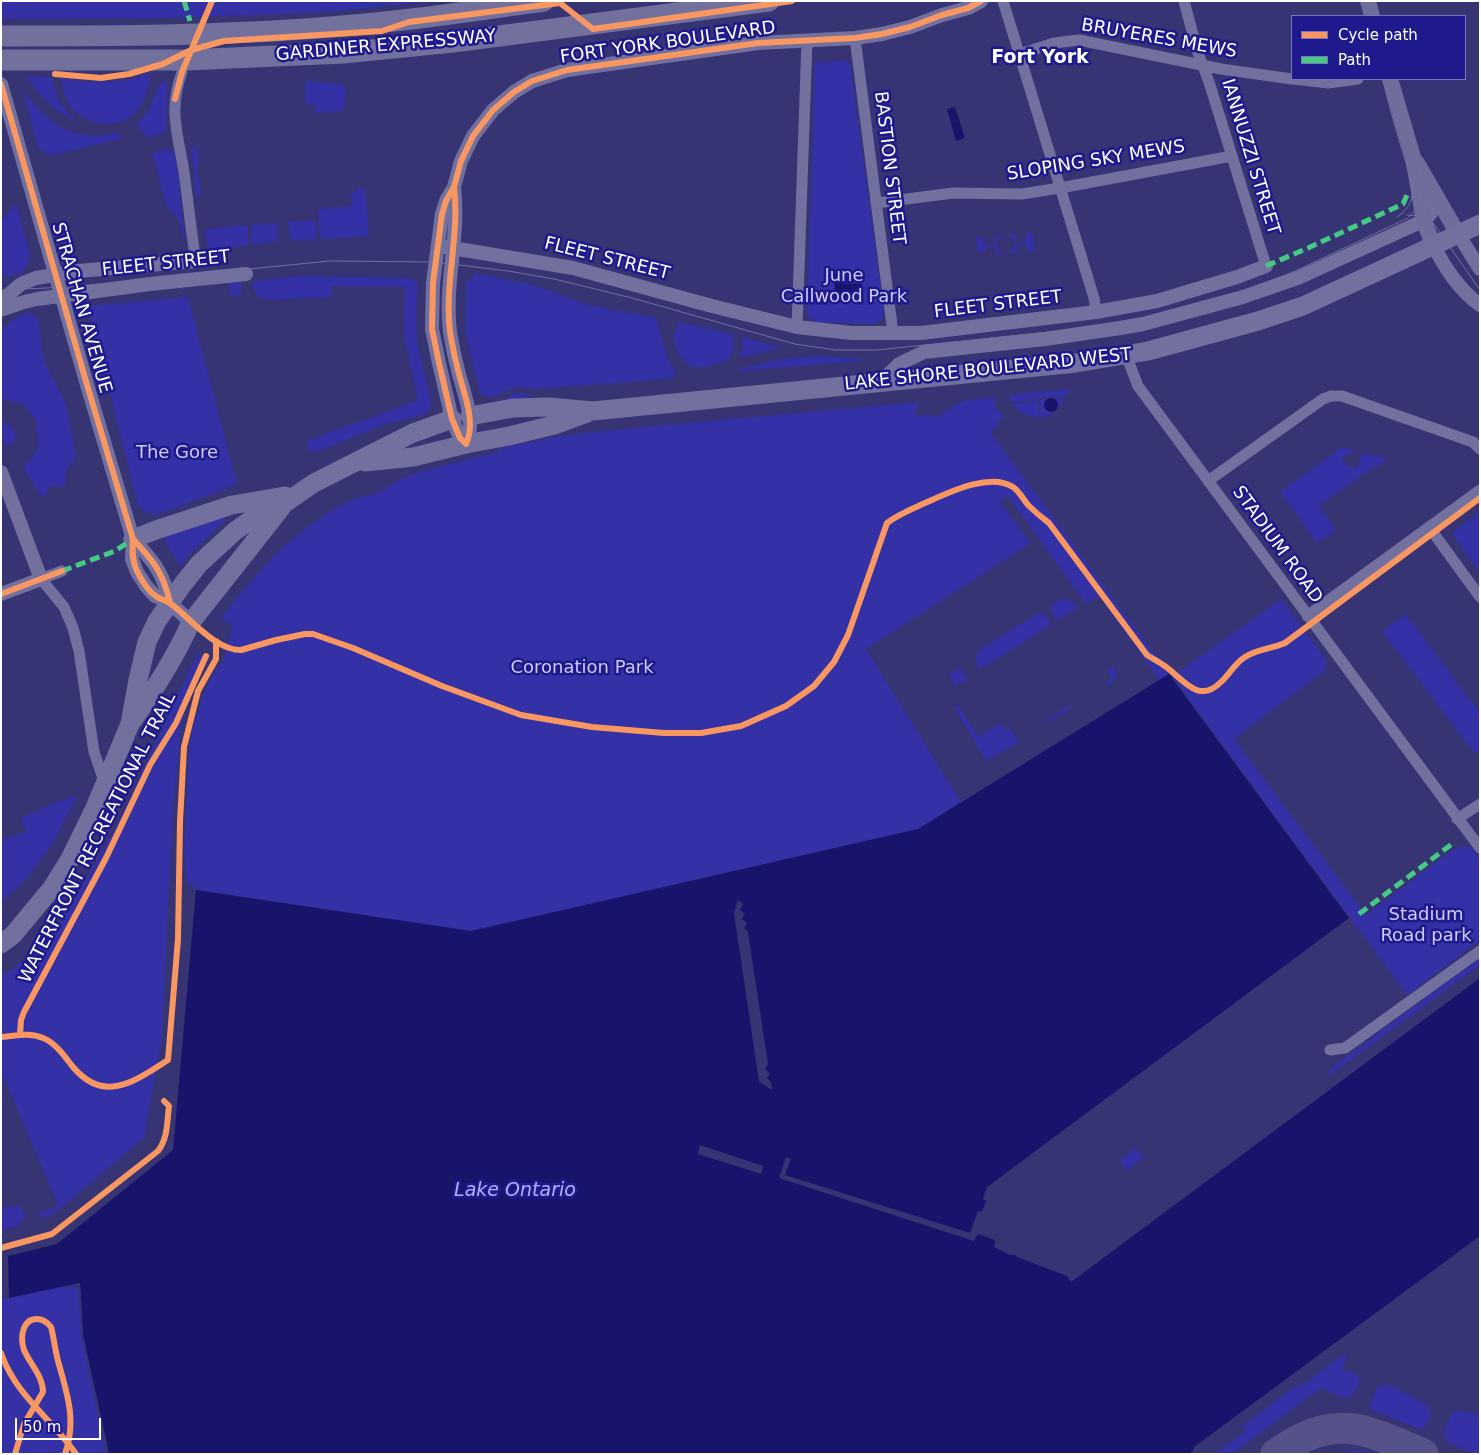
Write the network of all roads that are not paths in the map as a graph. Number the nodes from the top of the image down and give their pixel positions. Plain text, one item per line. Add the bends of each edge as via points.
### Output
1 (544, 1) edge
2 (768, 1) edge
3 (956, 1) edge
4 (981, 1) edge
5 (1003, 1) edge
6 (1184, 1) edge
7 (1368, 1) edge
8 (942, 15) junction
9 (1372, 15) edge
10 (1, 36) edge
11 (855, 38) junction
12 (807, 40) junction
13 (1020, 54) junction
14 (1, 60) edge
15 (1202, 66) junction
16 (182, 72) dead end
17 (1291, 79) edge
18 (1302, 80) edge
19 (1350, 80) edge
20 (1390, 80) edge
21 (1, 84) edge
22 (1232, 156) junction
23 (1413, 157) junction
24 (454, 187) junction
25 (1060, 188) junction
26 (1436, 196) junction
27 (876, 203) junction
28 (1424, 221) junction
29 (1480, 224) edge
30 (1458, 234) junction
31 (438, 246) junction
32 (1433, 246) junction
33 (454, 248) junction
34 (196, 260) joint
35 (1266, 266) joint
36 (1480, 269) edge
37 (56, 274) junction
38 (246, 274) dead end
39 (62, 296) junction
40 (1, 300) edge
41 (1480, 306) edge
42 (1, 310) edge
43 (1096, 312) junction
44 (796, 328) junction
45 (893, 333) junction
46 (1126, 355) junction
47 (881, 382) junction
48 (593, 411) junction
49 (461, 418) junction
50 (466, 444) junction
51 (1480, 449) edge
52 (354, 464) junction
53 (1, 472) edge
54 (1208, 481) junction
55 (1480, 490) edge
56 (291, 498) junction
57 (1429, 527) junction
58 (133, 539) junction
59 (62, 571) dead end
60 (41, 579) junction
61 (1, 594) edge
62 (1480, 596) edge
63 (170, 603) junction
64 (1307, 616) junction
65 (190, 622) junction
66 (130, 724) junction
67 (105, 785) junction
68 (1480, 804) edge
69 (1457, 819) junction
70 (1480, 848) edge
71 (1, 944) edge
72 (1480, 951) edge
73 (1330, 1050) dead end

1 - 10 highway, GARDINER EXPRESSWAY via 390,22 263,32
2 - 14 highway, GARDINER EXPRESSWAY via 343,53 187,60
3 - 8 street, FORT YORK BOULEVARD
4 - 8 street, FORT YORK BOULEVARD
5 - 13 street
6 - 15 street, IANNUZZI STREET
7 - 9 main road
8 - 11 street, FORT YORK BOULEVARD via 910,27
11 - 12 street, FORT YORK BOULEVARD
11 - 27 street, BASTION STREET
12 - 24 street, FORT YORK BOULEVARD via 758,43 603,64 567,70 532,81 493,110 478,129 461,161
12 - 44 street
13 - 15 street, BRUYERES MEWS via 1054,43 1079,40
13 - 25 street
15 - 17 street, BRUYERES MEWS
15 - 22 street, IANNUZZI STREET
16 - 34 street via 174,118
18 - 19 street, BRUYERES MEWS via 1328,83
20 - 23 main road
21 - 37 street, STRACHAN AVENUE
22 - 25 street, SLOPING SKY MEWS
22 - 35 street, IANNUZZI STREET
23 - 26 main road
23 - 28 main road
24 - 31 street, FORT YORK BOULEVARD via 442,214
24 - 33 street, FORT YORK BOULEVARD via 457,218
25 - 27 street, SLOPING SKY MEWS via 1022,194 953,193
25 - 43 street
26 - 28 street via 1431,213
26 - 30 main road
27 - 45 street, BASTION STREET
28 - 32 main road
28 - 47 street via 1298,278 1243,297 1120,328 924,352 899,364
29 - 30 highway, LAKE SHORE BOULEVARD WEST
30 - 32 highway, LAKE SHORE BOULEVARD WEST
30 - 36 street
31 - 33 street, FLEET STREET
31 - 49 street, FORT YORK BOULEVARD via 432,329
32 - 41 street via 1446,270 1468,297
32 - 46 highway, LAKE SHORE BOULEVARD WEST via 1303,306 1205,336
33 - 44 street, FLEET STREET via 573,268
33 - 49 street, FORT YORK BOULEVARD via 448,294
34 - 37 street, FLEET STREET
35 - 43 street, FLEET STREET via 1157,301
37 - 39 street, STRACHAN AVENUE
37 - 40 street, FLEET STREET via 28,280
38 - 39 street, FLEET STREET
39 - 42 street, FLEET STREET via 24,302
39 - 58 street, STRACHAN AVENUE
43 - 45 street, FLEET STREET via 921,333
44 - 45 street, FLEET STREET
46 - 47 highway, LAKE SHORE BOULEVARD WEST
46 - 54 street, STADIUM ROAD via 1138,386
47 - 48 highway, LAKE SHORE BOULEVARD WEST
48 - 49 highway, LAKE SHORE BOULEVARD WEST via 513,408
48 - 50 highway, LAKE SHORE BOULEVARD WEST via 554,425
49 - 50 street, FORT YORK BOULEVARD via 460,438
49 - 52 highway, LAKE SHORE BOULEVARD WEST via 413,433
50 - 52 highway, LAKE SHORE BOULEVARD WEST via 412,457
51 - 54 street via 1473,442 1342,396 1331,396
52 - 56 highway, LAKE SHORE BOULEVARD WEST
53 - 60 street
54 - 64 street, STADIUM ROAD
55 - 57 street
56 - 58 highway via 232,505
56 - 63 highway, LAKE SHORE BOULEVARD WEST via 252,519 224,540 199,564
56 - 65 highway, LAKE SHORE BOULEVARD WEST
57 - 62 street
57 - 64 street
58 - 63 street, STRACHAN AVENUE via 160,572
58 - 63 street, STRACHAN AVENUE via 132,558 137,572 155,596
59 - 60 street
60 - 61 street
60 - 67 street via 64,607 73,628 94,752
63 - 65 street, STRACHAN AVENUE
63 - 66 highway, LAKE SHORE BOULEVARD WEST via 157,620 147,642
64 - 69 street, STADIUM ROAD
65 - 66 highway, LAKE SHORE BOULEVARD WEST via 159,682
66 - 67 highway, LAKE SHORE BOULEVARD WEST
67 - 71 highway, LAKE SHORE BOULEVARD WEST via 52,888 13,936
68 - 69 street
69 - 70 street, STADIUM ROAD
72 - 73 street via 1346,1048

